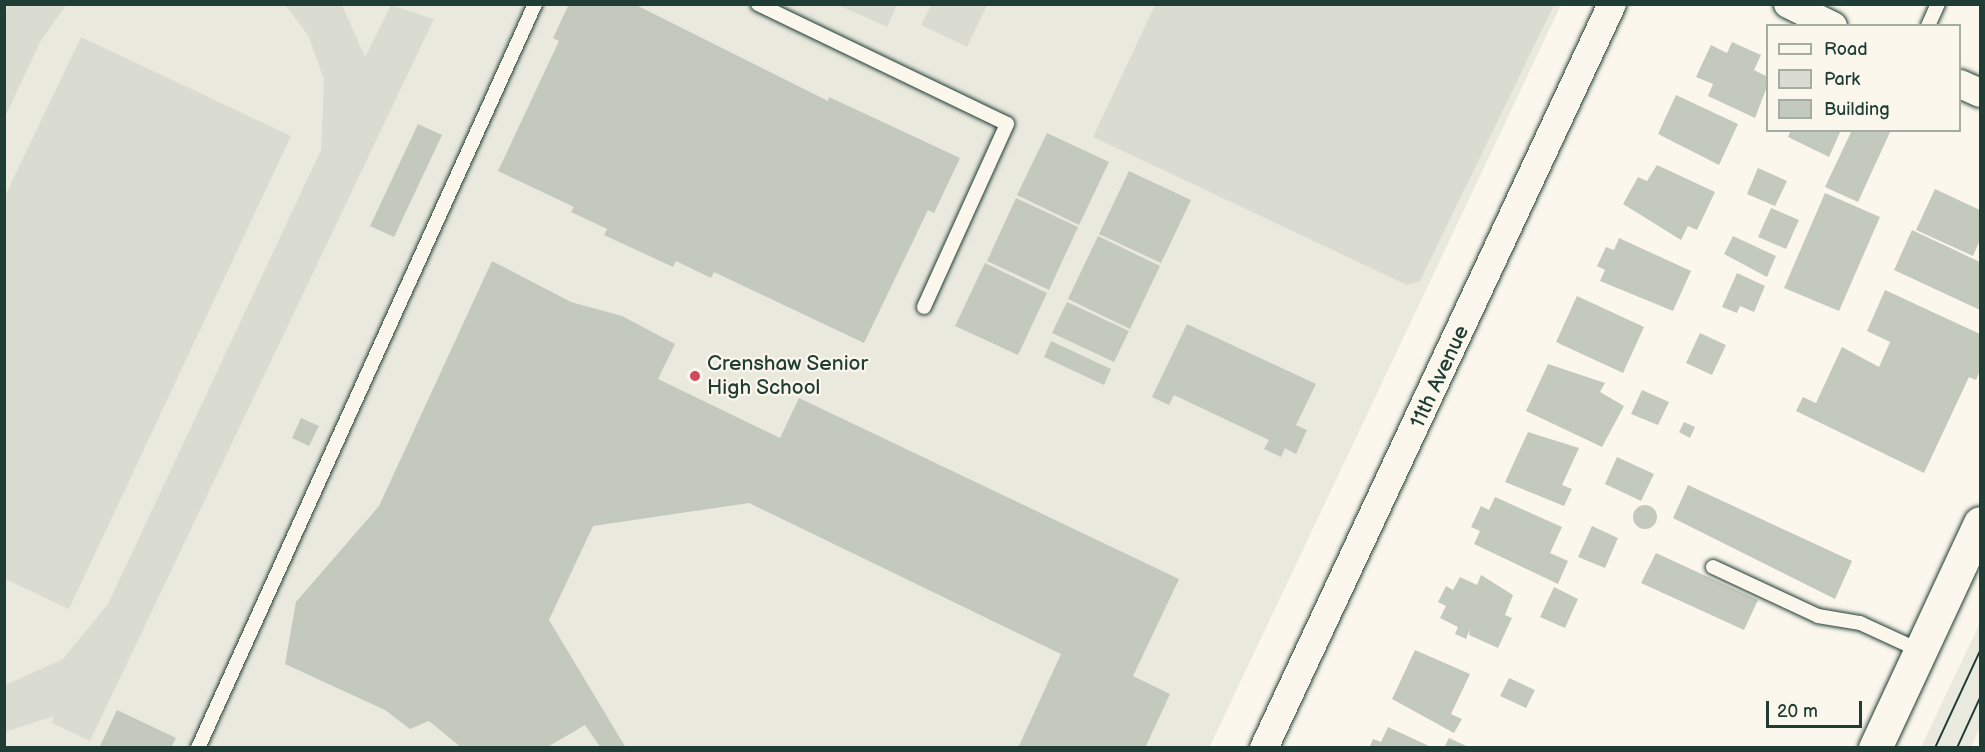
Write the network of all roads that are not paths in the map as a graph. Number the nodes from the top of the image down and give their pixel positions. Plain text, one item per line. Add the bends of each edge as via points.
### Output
1 (535, 4) edge
2 (758, 4) edge
3 (1612, 4) edge
4 (1788, 4) edge
5 (1938, 4) edge
6 (1829, 24) edge
7 (1929, 24) edge
8 (1961, 85) edge
9 (1980, 93) edge
10 (924, 307) dead end
11 (1980, 523) edge
12 (1713, 567) dead end
13 (1921, 651) junction
14 (198, 747) edge
15 (1264, 747) edge
16 (1875, 747) edge

1 - 14 lane
2 - 10 lane via 1007,124
3 - 15 street, 11th Avenue
4 - 6 street
5 - 7 lane
8 - 9 street
11 - 13 main road
12 - 13 lane via 1818,616 1860,623
13 - 16 main road

